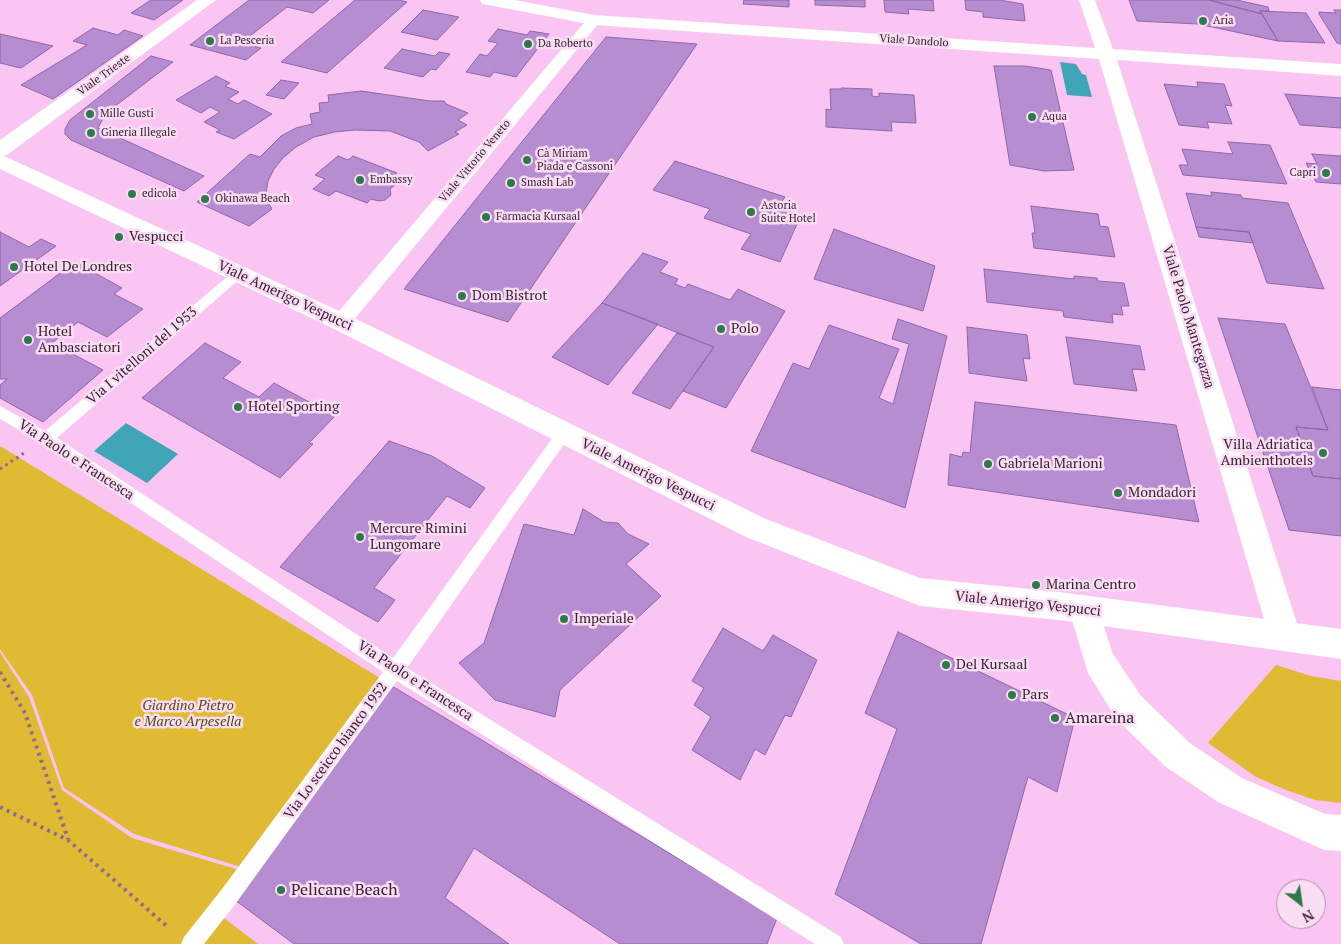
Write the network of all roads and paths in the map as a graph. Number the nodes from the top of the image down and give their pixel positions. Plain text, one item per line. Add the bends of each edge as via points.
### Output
1 (208, 0) edge
2 (488, 0) edge
3 (1088, 0) edge
4 (606, 5) dead end
5 (594, 20) junction
6 (1106, 54) junction
7 (1341, 70) edge
8 (0, 150) edge
9 (0, 162) edge
10 (238, 274) junction
11 (341, 322) junction
12 (0, 412) edge
13 (564, 433) junction
14 (46, 439) junction
15 (1084, 610) junction
16 (1285, 636) junction
17 (1341, 644) edge
18 (395, 670) junction
19 (0, 672) edge
20 (0, 807) edge
21 (1341, 834) edge
22 (68, 840) junction
23 (172, 931) dead end
24 (191, 944) edge
25 (834, 944) edge

1 - 8 street, Viale Trieste
2 - 5 street, Viale Dandolo
3 - 6 street, Viale Paolo Mantegazza
4 - 5 street, Viale Vittorio Veneto
5 - 6 street, Viale Dandolo
5 - 11 street, Viale Vittorio Veneto
6 - 7 street, Viale Dandolo
6 - 16 street, Viale Paolo Mantegazza
9 - 10 street, Viale Amerigo Vespucci
10 - 11 street, Viale Amerigo Vespucci
10 - 14 lane, Via I vitelloni del 1953
11 - 13 street, Viale Amerigo Vespucci
12 - 14 lane, Via Paolo e Francesca
13 - 15 street, Viale Amerigo Vespucci via 756,528 920,592
13 - 18 lane, Via Lo sceicco bianco 1952
14 - 18 lane, Via Paolo e Francesca
15 - 16 street, Viale Amerigo Vespucci
15 - 21 street via 1099,662 1129,708 1178,754 1230,790 1324,832
16 - 17 street, Viale Amerigo Vespucci
18 - 24 lane, Via Lo sceicco bianco 1952
18 - 25 lane, Via Paolo e Francesca
19 - 22 path via 25,712
20 - 22 path
22 - 23 path

